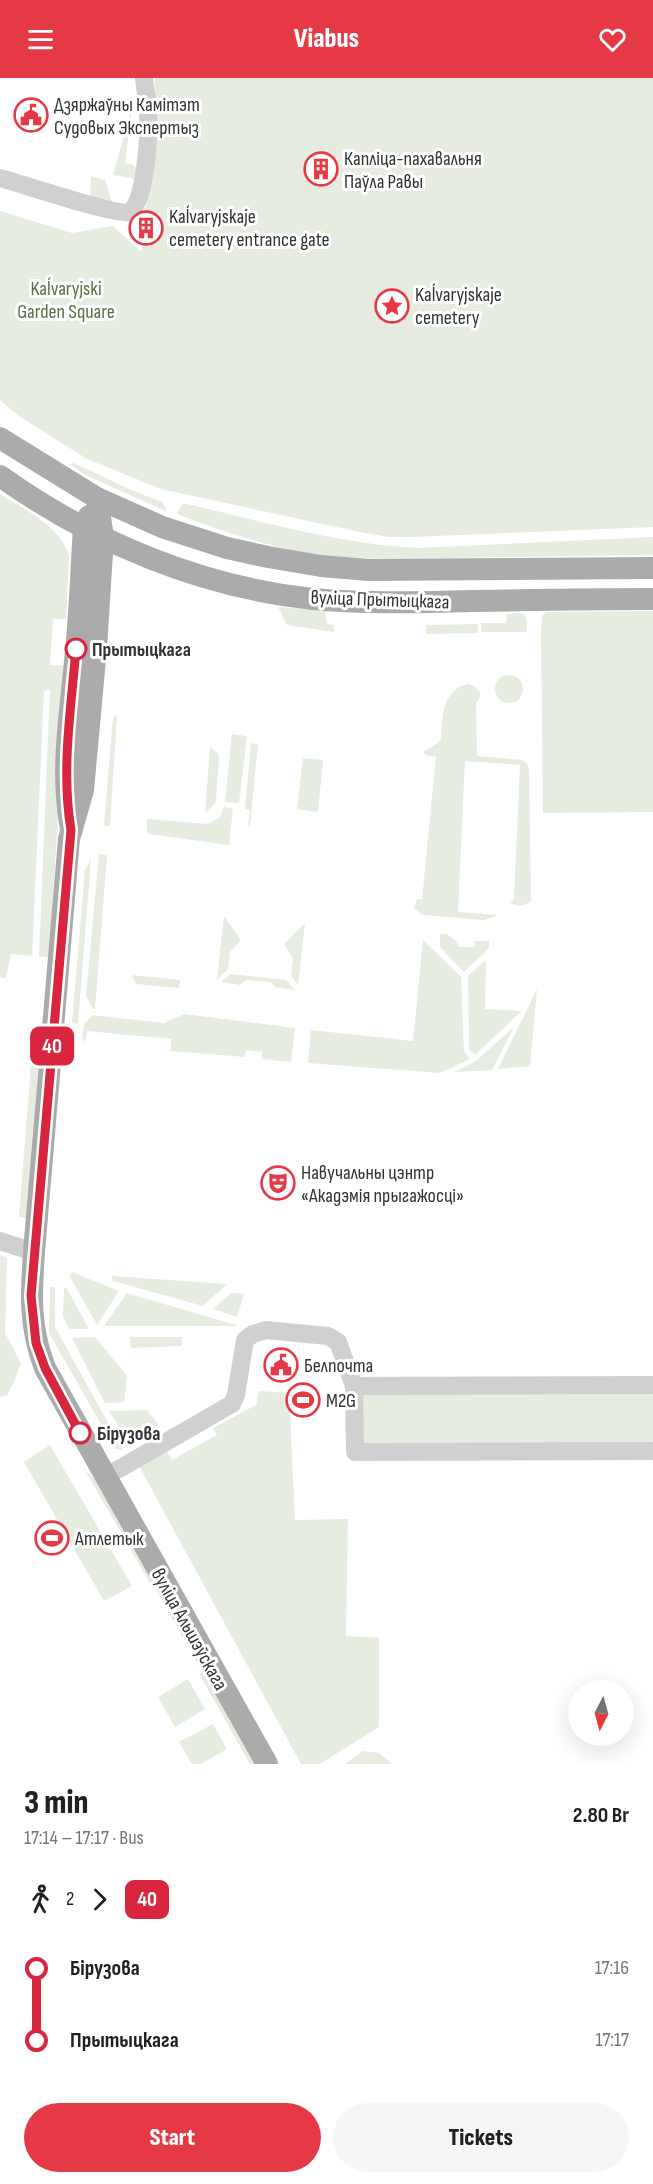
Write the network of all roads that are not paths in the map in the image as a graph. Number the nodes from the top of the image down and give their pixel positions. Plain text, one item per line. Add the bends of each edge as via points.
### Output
1 (144, 78) edge
2 (0, 178) edge
3 (0, 438) edge
4 (0, 476) edge
5 (97, 498) junction
6 (93, 532) junction
7 (653, 568) edge
8 (653, 599) edge
9 (0, 1241) edge
10 (34, 1252) junction
11 (653, 1385) edge
12 (354, 1386) junction
13 (653, 1451) edge
14 (105, 1477) junction
15 (267, 1764) edge

1 - 2 street via 147,149 139,198 132,210 127,213 106,209
3 - 5 main road, вуліца Прытыцкага
4 - 6 main road, вуліца Прытыцкага
5 - 6 main road, вуліца Альшэўскага
5 - 7 main road, вуліца Прытыцкага via 180,534 321,566 432,571
6 - 8 main road, вуліца Прытыцкага via 147,558 207,579 312,599 373,603
6 - 10 main road, вуліца Альшэўскага via 76,649 67,751 66,794 71,830
9 - 10 street
10 - 14 main road, вуліца Альшэўскага via 31,1296 36,1343 45,1368
11 - 12 street
12 - 13 street via 355,1452
12 - 14 street via 338,1342 328,1336 266,1330 254,1334 245,1340 232,1404
14 - 15 main road, вуліца Альшэўскага

